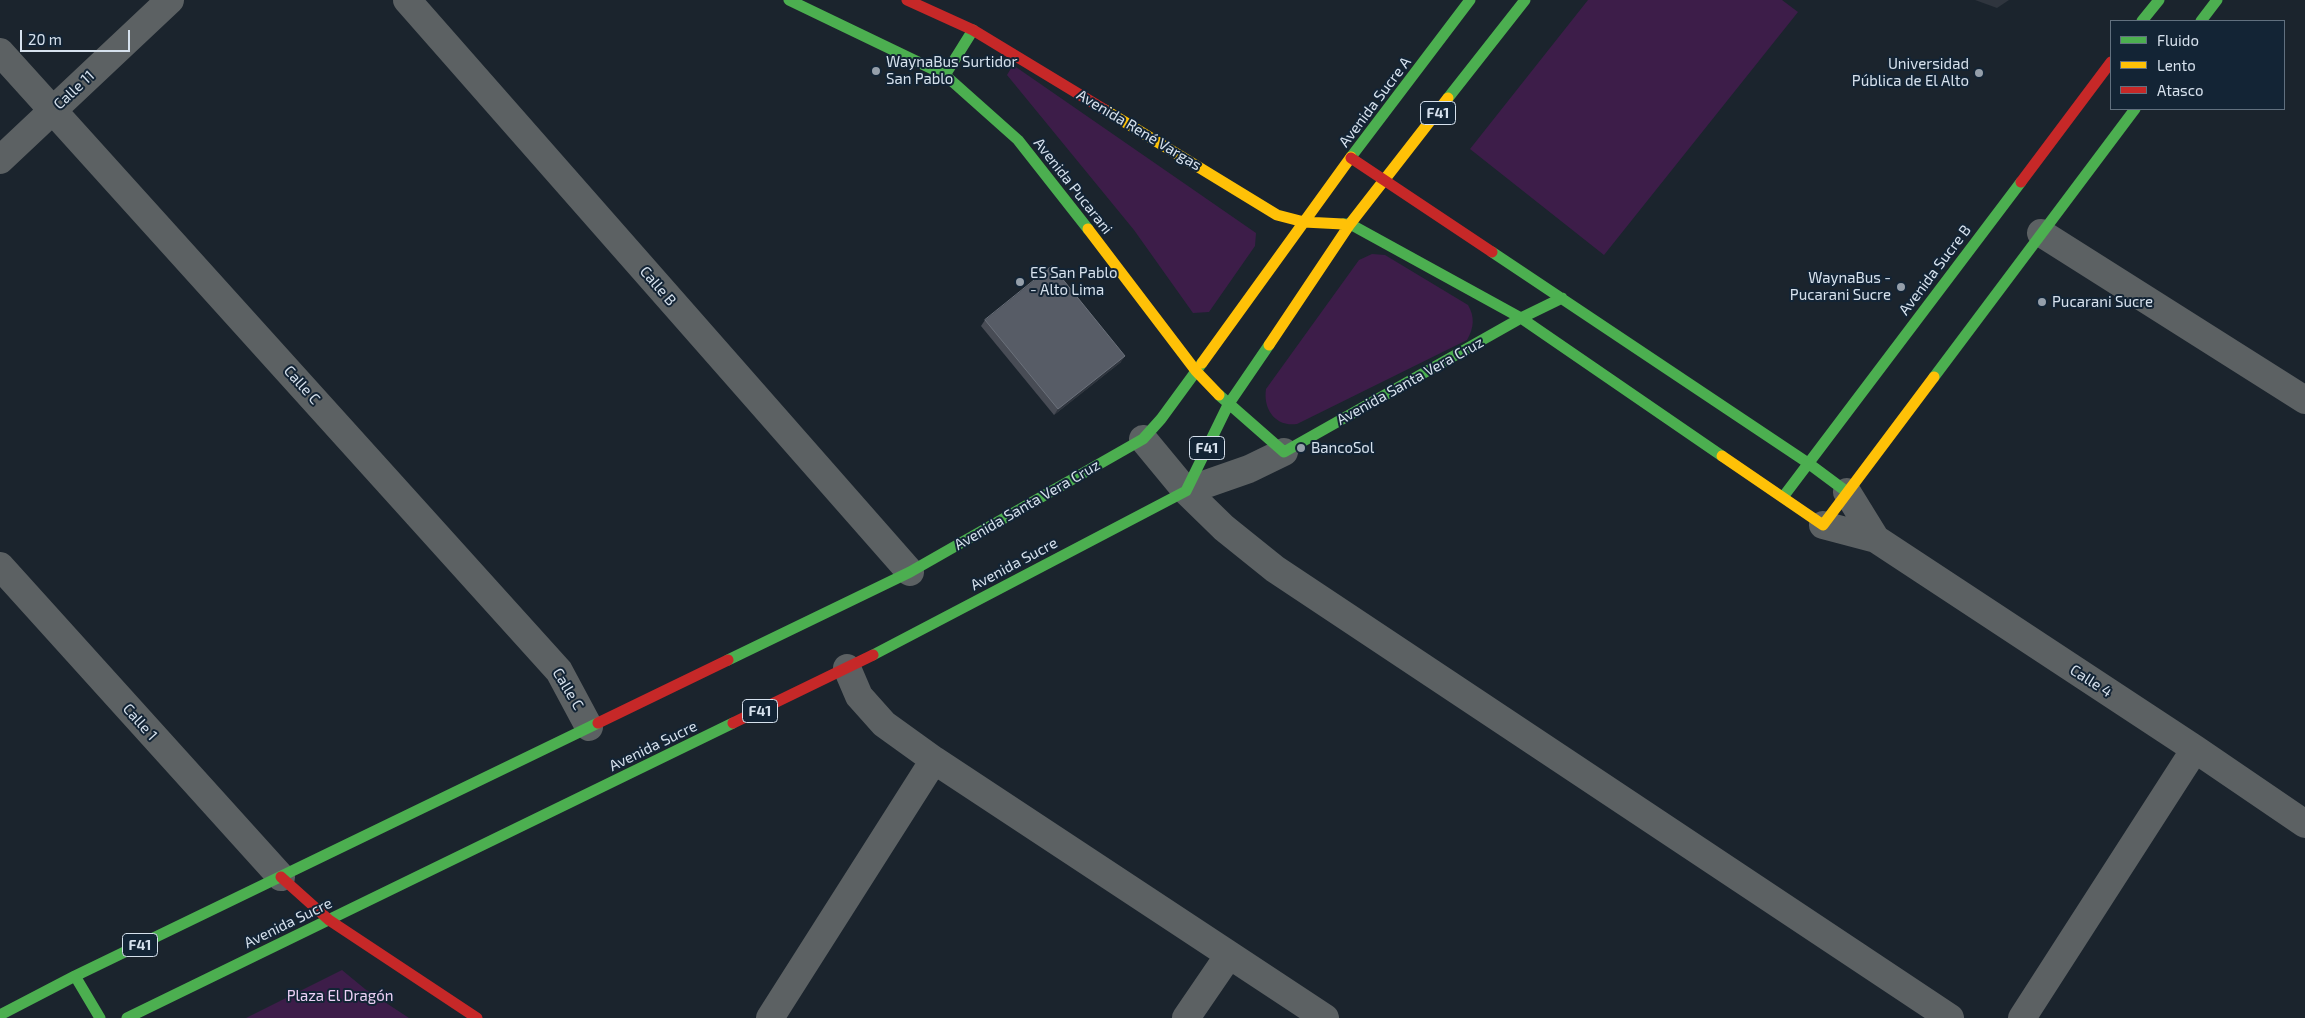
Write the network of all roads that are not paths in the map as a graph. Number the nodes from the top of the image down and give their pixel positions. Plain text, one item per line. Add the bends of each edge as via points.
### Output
1 (170, 0) edge
2 (407, 0) edge
3 (788, 0) edge
4 (907, 0) edge
5 (942, 0) edge
6 (1525, 0) edge
7 (2158, 0) edge
8 (2218, 0) edge
9 (1461, 3) edge
10 (2143, 20) edge
11 (2202, 20) edge
12 (973, 30) junction
13 (0, 52) edge
14 (2110, 63) edge
15 (945, 75) junction
16 (54, 109) junction
17 (2134, 110) edge
18 (1351, 158) junction
19 (0, 160) edge
20 (1386, 181) junction
21 (1304, 222) junction
22 (1350, 224) junction
23 (2041, 233) junction
24 (1562, 298) junction
25 (1522, 318) junction
26 (1196, 372) junction
27 (2305, 400) edge
28 (1228, 405) junction
29 (1142, 439) junction
30 (1284, 452) junction
31 (1808, 463) junction
32 (1186, 491) junction
33 (1847, 492) junction
34 (1783, 497) junction
35 (1822, 525) junction
36 (1876, 540) junction
37 (0, 566) edge
38 (910, 572) junction
39 (847, 668) junction
40 (589, 727) junction
41 (2195, 749) junction
42 (934, 760) junction
43 (2305, 824) edge
44 (281, 877) junction
45 (329, 920) junction
46 (1229, 955) junction
47 (75, 976) junction
48 (5, 1015) edge
49 (100, 1018) edge
50 (127, 1018) edge
51 (476, 1018) edge
52 (770, 1018) edge
53 (1186, 1018) edge
54 (1325, 1018) edge
55 (1950, 1018) edge
56 (2022, 1018) edge

1 - 16 street, Calle 11
2 - 38 street, Calle B
3 - 15 main road, Avenida Pucarani
4 - 12 main road
5 - 12 street, Avenida René Vargas
6 - 20 main road, F41
7 - 10 main road
8 - 11 main road
9 - 18 main road, Avenida Sucre A / F41
12 - 15 main road
12 - 21 main road, Avenida René Vargas via 1278,215
13 - 16 street, Calle C
14 - 31 main road, Avenida Sucre B
15 - 26 main road, Avenida Pucarani via 1018,140
16 - 19 street, Calle 11
16 - 40 street, Calle C via 559,671
17 - 23 main road
18 - 20 main road
18 - 21 main road, Avenida Sucre A / F41
20 - 22 main road, F41
20 - 24 main road
21 - 22 main road, Avenida René Vargas
21 - 26 main road, Avenida Santa Vera Cruz / F41
22 - 25 main road
22 - 28 main road, F41
23 - 27 street
23 - 33 main road
24 - 25 main road, Avenida Santa Vera Cruz
24 - 31 main road
25 - 30 main road, Avenida Santa Vera Cruz
25 - 34 main road
26 - 28 main road, Avenida Pucarani
26 - 29 main road, Avenida Santa Vera Cruz / F41
28 - 30 main road, Avenida Pucarani
28 - 32 main road, F41
29 - 32 street
29 - 38 main road, Avenida Santa Vera Cruz / F41
30 - 32 street, Avenida Santa Vera Cruz via 1249,469
31 - 33 main road
31 - 34 main road, Avenida Sucre B
32 - 39 main road, Avenida Sucre / F41
32 - 55 street via 1224,528 1275,569
33 - 35 main road
33 - 36 street
34 - 35 main road
35 - 36 street
36 - 41 street, Calle 4
37 - 44 street, Calle 1
38 - 40 main road, F41
39 - 42 street via 859,696 884,724
39 - 45 main road, Avenida Sucre / F41
40 - 44 main road, F41
41 - 43 street, Calle 4
41 - 56 street
42 - 46 street
42 - 52 street
44 - 45 main road
44 - 47 main road, F41
45 - 50 main road, Avenida Sucre / F41
45 - 51 main road
46 - 53 street
46 - 54 street
47 - 48 main road, F41
47 - 49 main road

